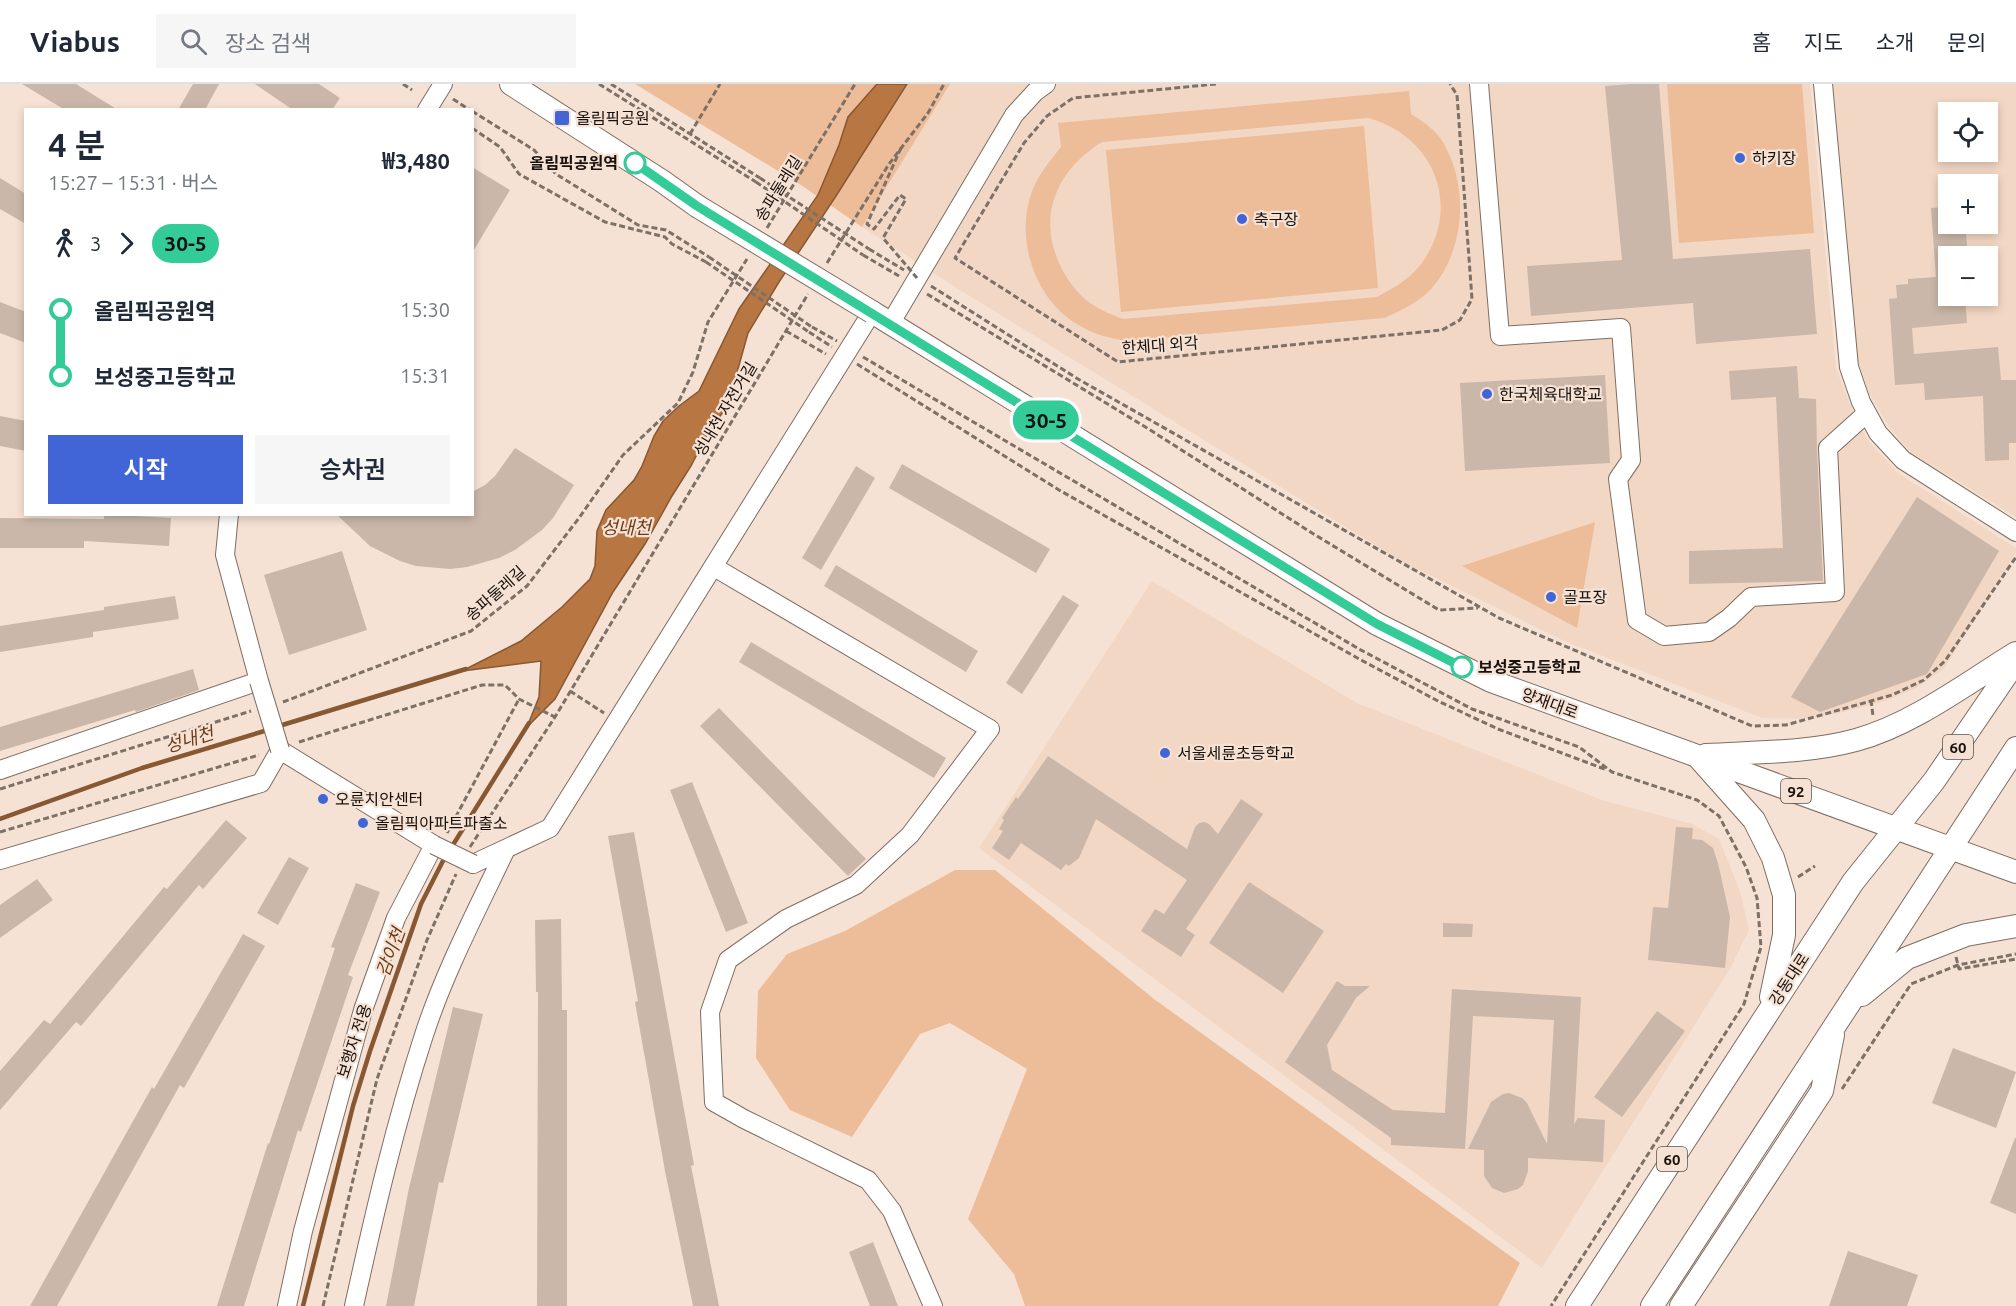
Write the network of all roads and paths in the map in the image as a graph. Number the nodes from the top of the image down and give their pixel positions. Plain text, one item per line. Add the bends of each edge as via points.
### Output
1 (403, 84) edge
2 (443, 84) edge
3 (511, 84) edge
4 (599, 84) edge
5 (611, 84) edge
6 (720, 84) edge
7 (855, 84) edge
8 (944, 84) edge
9 (1047, 84) edge
10 (1216, 84) edge
11 (1450, 84) edge
12 (1479, 84) edge
13 (1823, 84) edge
14 (412, 90) dead end
15 (428, 108) edge
16 (474, 112) edge
17 (474, 129) edge
18 (690, 134) junction
19 (901, 148) junction
20 (764, 232) dead end
21 (752, 252) dead end
22 (822, 272) dead end
23 (915, 281) junction
24 (810, 291) dead end
25 (881, 318) junction
26 (812, 327) dead end
27 (786, 331) junction
28 (843, 359) junction
29 (901, 380) dead end
30 (1867, 412) junction
31 (229, 516) edge
32 (2016, 532) edge
33 (2016, 557) edge
34 (714, 567) junction
35 (1480, 608) junction
36 (2016, 653) edge
37 (2016, 661) edge
38 (259, 681) junction
39 (570, 691) junction
40 (277, 704) dead end
41 (255, 710) dead end
42 (617, 722) junction
43 (2016, 748) edge
44 (280, 750) junction
45 (1696, 755) junction
46 (0, 770) edge
47 (1612, 772) junction
48 (0, 789) edge
49 (1895, 829) junction
50 (440, 839) junction
51 (1950, 847) junction
52 (505, 851) junction
53 (0, 860) edge
54 (2016, 872) edge
55 (2016, 926) edge
56 (2016, 954) edge
57 (2016, 959) edge
58 (1768, 1012) junction
59 (1836, 1021) junction
60 (287, 1306) edge
61 (354, 1306) edge
62 (933, 1306) edge
63 (1551, 1306) edge
64 (1577, 1306) edge
65 (1652, 1306) edge
66 (1682, 1306) edge

1 - 14 path
2 - 15 street
3 - 25 main road, 92, bridge via 697,206
4 - 23 path, bridge via 756,182 863,255
5 - 18 path
6 - 18 path
7 - 20 path, 송파둘레길
8 - 19 path
9 - 23 street via 1014,115
10 - 11 path, 한체대 외각 via 1073,98 1047,116 1024,143 956,258 1118,362 1442,330 1460,320 1472,299 1457,95
12 - 30 street via 1500,336 1621,328 1630,460 1618,479 1637,620 1664,636 1709,632 1751,597 1836,592 1828,448
13 - 30 street via 1848,367
16 - 26 path, bridge via 534,150 556,174 638,225 666,230
17 - 28 path, bridge via 500,147 519,174 605,222 665,237 809,332
18 - 23 path, bridge
19 - 22 path
19 - 23 path, bridge via 867,224 874,229 900,195 906,199 883,238
21 - 40 path, 송파둘레길 via 708,322 693,372 678,403 623,455 527,586 471,631
23 - 25 street
23 - 35 path via 1078,379
23 - 35 path via 1439,610
24 - 27 path, 성내천 자전거길
25 - 28 street
25 - 45 main road, 양재대로 / 92 via 1377,624 1491,681
27 - 28 path
27 - 39 path, 성내천 자전거길
28 - 34 street
28 - 47 path via 1059,490 1361,660 1498,729
29 - 47 path via 1359,649 1472,709 1579,747
30 - 32 street via 1878,433 1903,460
31 - 38 street via 225,555
33 - 35 path via 1944,663 1923,680 1892,695 1786,724 1752,726
34 - 42 street
34 - 62 street via 990,729 910,835 856,885 786,919 729,960 710,1012 714,1102 868,1180 892,1211
36 - 45 main road via 1907,720 1857,740 1812,748
37 - 49 main road, 강동대로 / 60 via 1934,781
38 - 44 street, bridge
38 - 46 street
39 - 42 path
39 - 50 path, 성내천 자전거길 via 555,717 519,699
41 - 48 path
42 - 52 street via 550,828
43 - 51 main road
44 - 50 street
44 - 53 street via 261,783
45 - 49 main road, 양재대로 / 92
45 - 58 main road via 1754,820 1773,858 1784,895 1784,935
47 - 63 path via 1697,800 1719,816 1746,867 1756,898 1761,947 1743,1004
49 - 51 main road, 양재대로 / 92
49 - 58 main road, 강동대로 / 60 via 1853,882
50 - 52 street, bridge via 473,864
50 - 60 street via 396,918 363,1010 306,1219
51 - 54 main road, 양재대로 / 92
51 - 59 main road
52 - 61 street via 459,947 424,1034 377,1204
55 - 59 main road via 1966,935 1907,958
56 - 57 path via 1959,967
58 - 64 main road, 강동대로 / 60
59 - 65 main road
59 - 66 main road via 1822,1091

